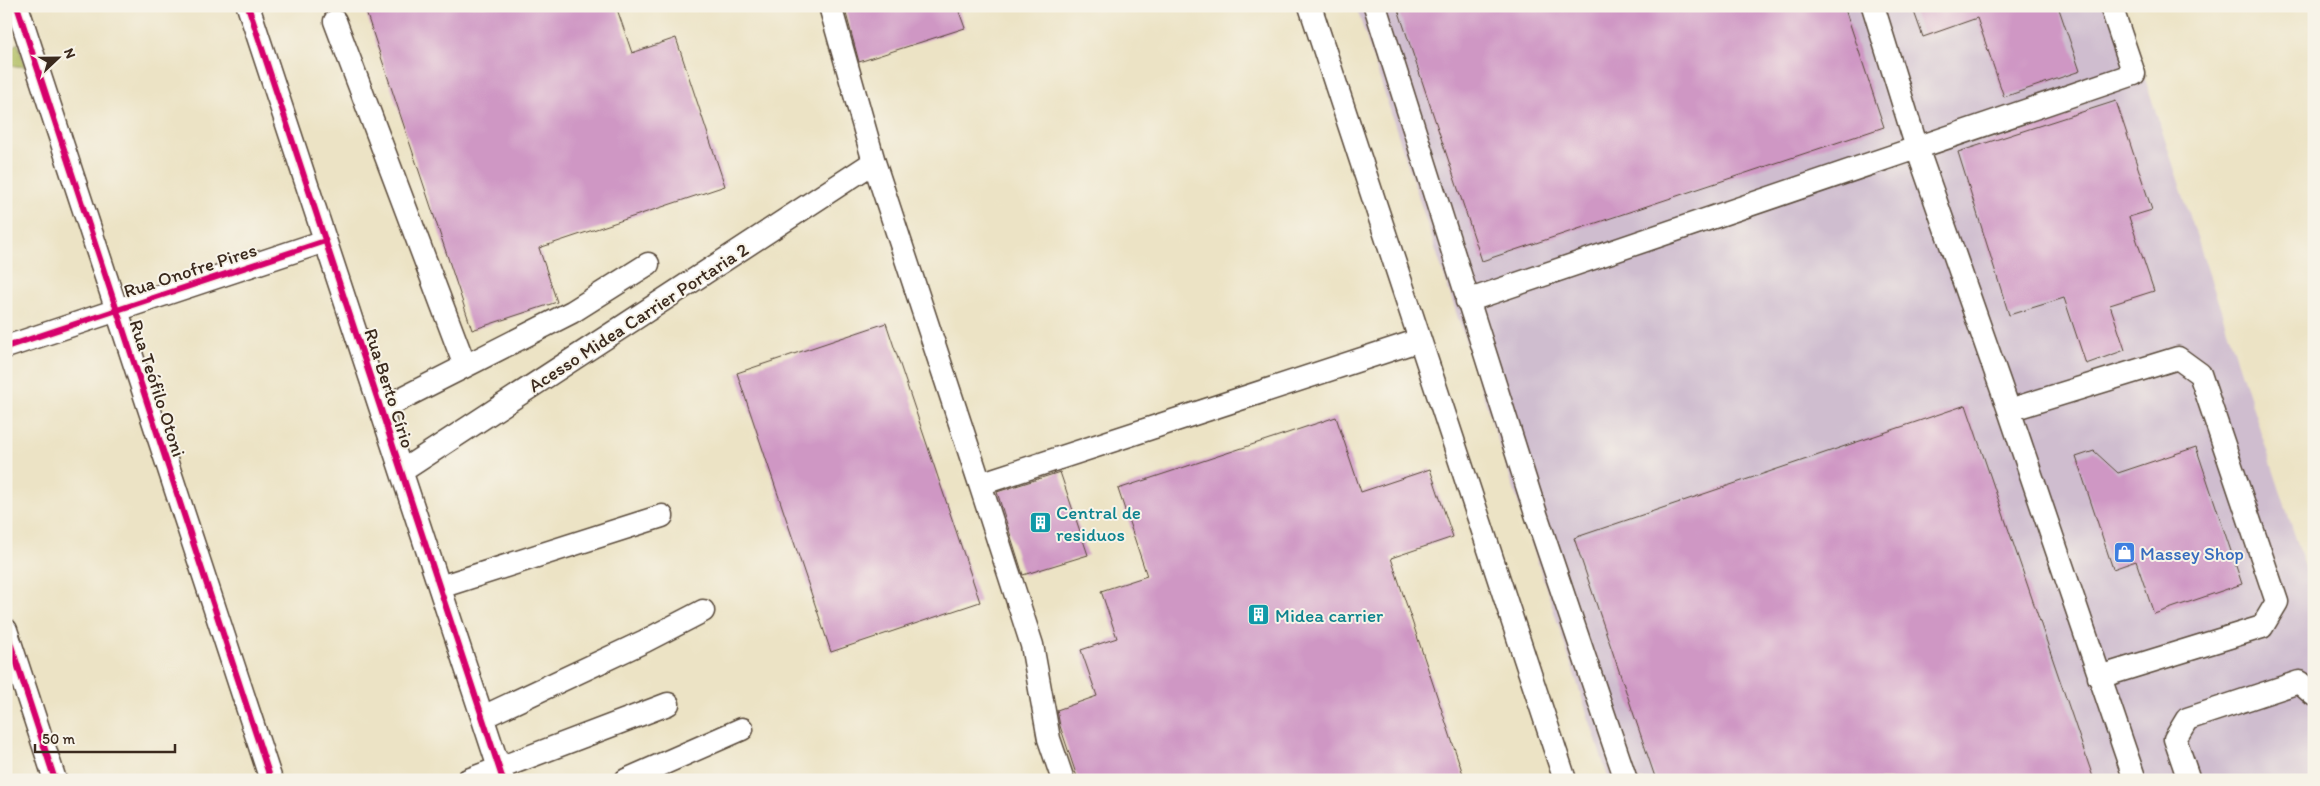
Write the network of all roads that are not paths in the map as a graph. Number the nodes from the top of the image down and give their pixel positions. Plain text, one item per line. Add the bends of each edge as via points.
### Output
1 (17, 6) edge
2 (248, 6) edge
3 (830, 6) edge
4 (1310, 6) edge
5 (1375, 6) edge
6 (1872, 6) edge
7 (2111, 6) edge
8 (335, 21) dead end
9 (1917, 148) junction
10 (874, 162) junction
11 (325, 241) junction
12 (648, 264) dead end
13 (1468, 301) junction
14 (117, 310) junction
15 (1420, 340) junction
16 (6, 347) edge
17 (466, 366) junction
18 (381, 409) junction
19 (2009, 410) junction
20 (402, 471) junction
21 (980, 484) junction
22 (662, 516) dead end
23 (440, 587) junction
24 (703, 611) dead end
25 (6, 630) edge
26 (2099, 677) junction
27 (2314, 695) edge
28 (668, 704) dead end
29 (483, 718) junction
30 (742, 729) dead end
31 (502, 775) edge
32 (54, 780) edge
33 (271, 780) edge
34 (468, 780) edge
35 (626, 780) edge
36 (1063, 780) edge
37 (1565, 780) edge
38 (1626, 780) edge
39 (2134, 780) edge
40 (2189, 780) edge

1 - 14 street, Rua Teófilo Otoni
2 - 11 street, Rua Berto Círio
3 - 10 street
4 - 15 street
5 - 13 street
6 - 9 street
7 - 9 street via 2134,74
8 - 17 street
9 - 13 street
9 - 19 street
10 - 20 street, Acesso Midea Carrier Portaria 2
10 - 21 street
11 - 14 street, Rua Onofre Pires
11 - 18 street, Rua Berto Círio
12 - 17 street via 572,312
13 - 38 street
14 - 16 street, Rua Onofre Pires
14 - 33 street, Rua Teófilo Otoni
15 - 21 street
15 - 37 street
17 - 18 street
18 - 20 street, Rua Berto Círio
19 - 26 street
19 - 26 street via 2178,358 2200,374 2277,602 2262,627
20 - 23 street, Rua Berto Círio
21 - 36 street via 1032,644 1049,739
22 - 23 street
23 - 29 street, Rua Berto Círio
24 - 29 street
25 - 32 street
26 - 39 street
27 - 40 street via 2299,682 2187,719 2175,739
28 - 31 street
29 - 31 street, Rua Berto Círio
30 - 35 street
31 - 34 street

